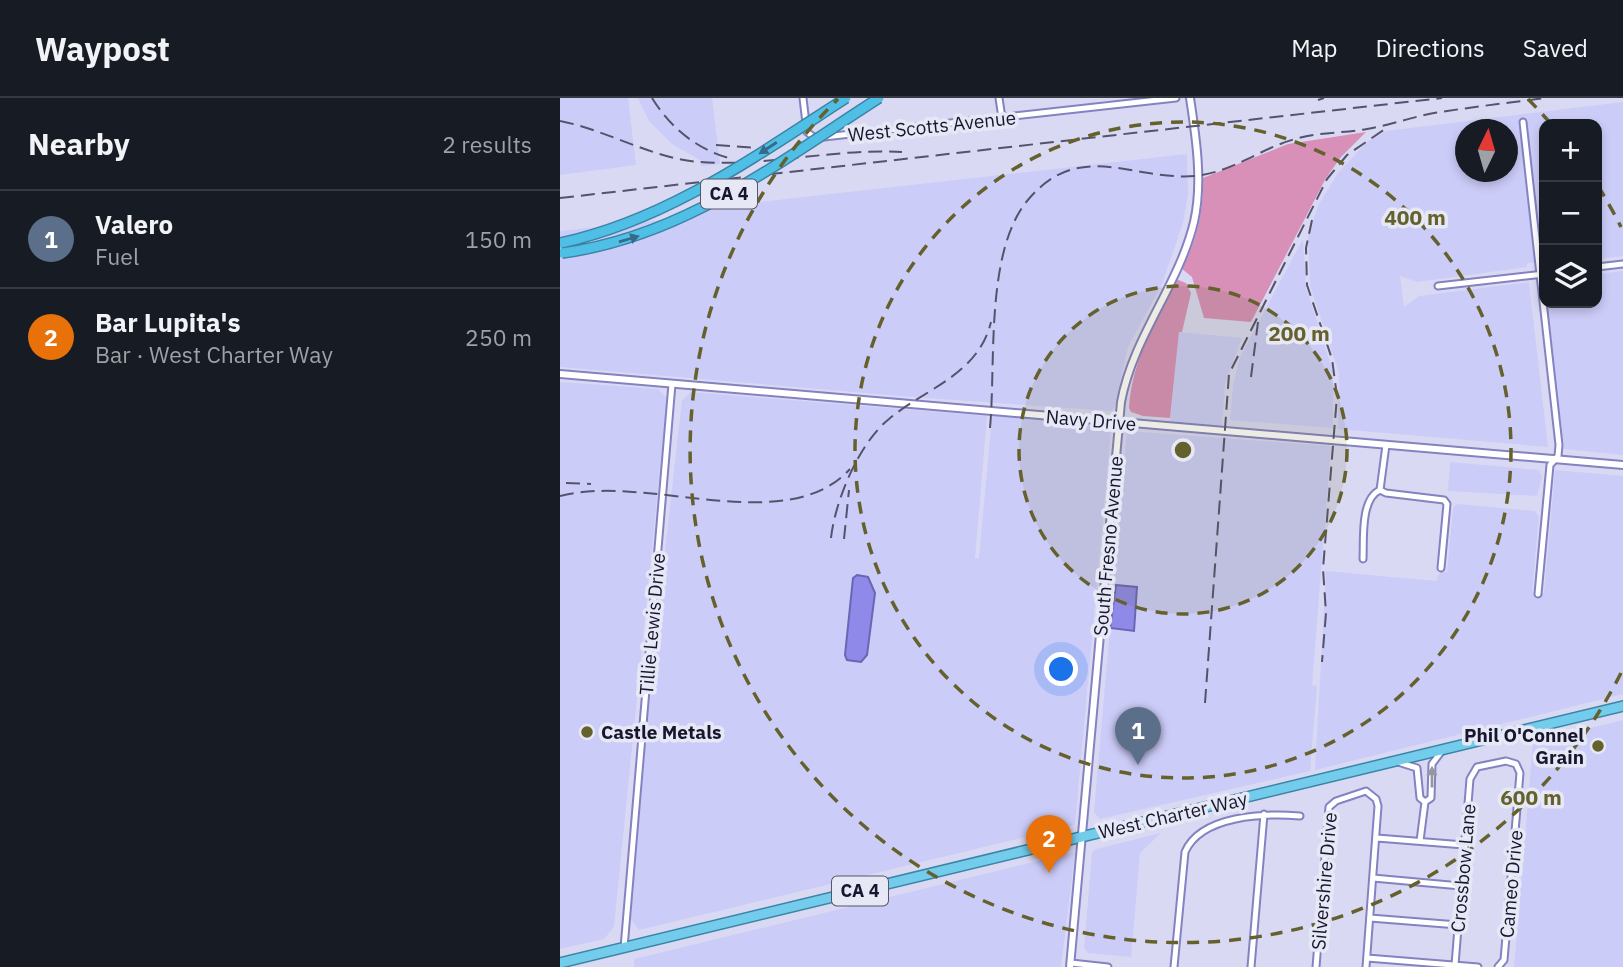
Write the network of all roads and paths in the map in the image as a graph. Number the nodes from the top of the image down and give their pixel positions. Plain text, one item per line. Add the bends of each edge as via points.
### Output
1 (803, 98) edge
2 (846, 98) edge
3 (879, 98) edge
4 (999, 98) edge
5 (1176, 98) edge
6 (1190, 98) edge
7 (1002, 118) junction
8 (1523, 122) dead end
9 (562, 248) edge
10 (1539, 250) edge
11 (1623, 264) edge
12 (1602, 266) edge
13 (1539, 274) edge
14 (1438, 286) dead end
15 (1545, 308) edge
16 (560, 374) edge
17 (672, 384) junction
18 (1118, 422) junction
19 (1386, 445) junction
20 (1553, 459) junction
21 (1623, 465) edge
22 (1380, 490) junction
23 (1363, 559) dead end
24 (1441, 568) dead end
25 (1538, 594) dead end
26 (1623, 706) edge
27 (1441, 752) junction
28 (1398, 762) junction
29 (1472, 771) joint
30 (1425, 802) junction
31 (1264, 814) junction
32 (1300, 816) dead end
33 (1081, 837) junction
34 (1377, 838) junction
35 (1420, 841) junction
36 (1464, 845) junction
37 (1373, 878) junction
38 (1461, 886) junction
39 (1370, 918) junction
40 (1458, 925) junction
41 (624, 948) junction
42 (1367, 958) junction
43 (560, 963) edge
44 (1071, 965) edge
45 (1455, 965) junction
46 (1108, 967) edge
47 (1174, 967) edge
48 (1251, 967) edge
49 (1316, 967) edge
50 (1366, 967) edge
51 (1478, 967) edge
52 (1499, 967) edge

1 - 7 street, West Scotts Avenue via 807,132 812,138
2 -> 9 highway, CA 4, bridge via 683,198
9 -> 3 highway, CA 4, bridge via 630,239 695,214
4 - 7 street
5 - 7 street, West Scotts Avenue
6 - 18 street, South Fresno Avenue via 1198,176 1193,224 1132,360
8 - 10 street
11 - 12 street
13 - 14 street
15 - 20 street via 1559,445
16 - 17 street, Navy Drive
17 - 18 street, Navy Drive
17 - 41 street, Tillie Lewis Drive
18 - 19 street, Navy Drive
18 - 33 street, South Fresno Avenue
19 - 20 street, Navy Drive
19 - 22 street
20 - 21 street, Navy Drive
20 - 25 street
22 - 23 street via 1367,505
22 - 24 street via 1444,500
26 - 27 highway, West Charter Way / CA 4
27 - 28 highway, West Charter Way / CA 4
30 -> 27 street via 1431,798 1432,764
28 - 30 street via 1417,768 1420,798
28 - 33 highway, West Charter Way / CA 4
29 - 36 street, Crossbow Lane
29 - 52 street, Cameo Drive via 1506,761 1516,764 1520,773 1504,960
30 - 35 street
31 - 32 street
31 - 47 street via 1205,828 1190,840
31 - 48 street
33 - 41 highway, West Charter Way / CA 4
33 - 44 street, South Fresno Avenue
34 - 35 street
34 - 37 street
34 - 49 street, Silvershire Drive via 1376,799 1361,792 1329,807
35 - 36 street
36 - 38 street, Crossbow Lane
37 - 38 street
37 - 39 street
38 - 40 street, Crossbow Lane
39 - 40 street
39 - 42 street
40 - 45 street, Crossbow Lane
41 - 43 highway, West Charter Way / CA 4
42 - 45 street
42 - 50 street
44 - 46 street
45 - 51 street

